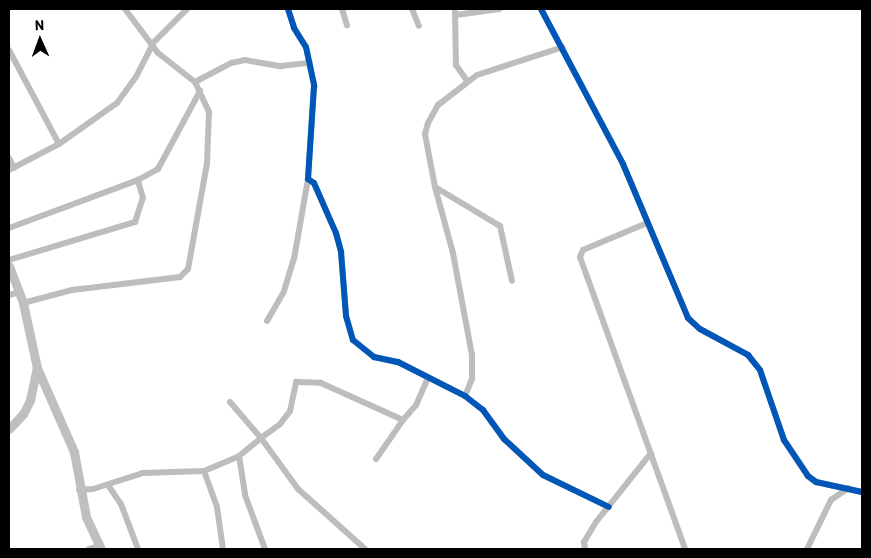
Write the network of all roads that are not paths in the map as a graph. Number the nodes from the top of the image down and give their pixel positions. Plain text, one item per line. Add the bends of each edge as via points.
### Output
1 (125, 9) edge
2 (187, 9) edge
3 (288, 9) edge
4 (342, 9) edge
5 (412, 9) edge
6 (500, 9) edge
7 (541, 9) edge
8 (455, 12) edge
9 (347, 25) dead end
10 (419, 26) dead end
11 (153, 43) junction
12 (563, 48) junction
13 (9, 50) edge
14 (310, 63) junction
15 (467, 81) junction
16 (195, 82) junction
17 (200, 91) junction
18 (59, 144) junction
19 (9, 158) edge
20 (12, 169) edge
21 (308, 179) junction
22 (138, 180) junction
23 (435, 187) junction
24 (647, 223) junction
25 (9, 228) edge
26 (9, 260) edge
27 (9, 266) edge
28 (512, 281) dead end
29 (20, 292) junction
30 (9, 295) edge
31 (24, 303) junction
32 (267, 320) dead end
33 (37, 368) junction
34 (428, 378) junction
35 (465, 396) junction
36 (230, 402) dead end
37 (403, 420) junction
38 (9, 429) edge
39 (261, 438) junction
40 (651, 453) junction
41 (239, 456) junction
42 (376, 459) dead end
43 (204, 471) junction
44 (108, 485) junction
45 (848, 488) junction
46 (79, 490) junction
47 (862, 492) edge
48 (609, 507) junction
49 (101, 548) edge
50 (89, 549) edge
51 (138, 549) edge
52 (223, 549) edge
53 (265, 549) edge
54 (365, 549) edge
55 (585, 549) edge
56 (685, 549) edge
57 (807, 549) edge

1 - 11 street
2 - 11 street
3 - 14 street
4 - 9 street
5 - 10 street
6 - 8 street
7 - 12 street
8 - 15 street via 456,60
11 - 16 street via 158,53
11 - 18 street via 136,77 117,103
12 - 15 street via 539,58 501,66
12 - 24 street via 623,164
13 - 18 street
14 - 16 street via 280,66 245,60 231,63
14 - 21 street via 315,102
15 - 23 street via 438,105 428,122 425,134
16 - 17 street
17 - 22 street via 162,165
17 - 31 street via 210,119 207,163 185,273 72,290
18 - 20 street
19 - 20 street
21 - 32 street via 294,260 284,291
21 - 34 street via 314,183 336,233 341,252 346,316 353,340 374,357 398,362
22 - 25 street
22 - 26 street via 143,198 135,222
23 - 28 street via 500,226
23 - 35 street via 453,254 472,355 472,378
24 - 40 street via 583,250 580,257
24 - 45 street via 688,318 700,330 748,356 760,370 784,440 797,463 816,482
27 - 29 street
29 - 30 street
29 - 31 street
31 - 33 street
33 - 38 street via 30,400 23,414
33 - 46 street via 74,452
34 - 35 street
34 - 37 street via 416,405
35 - 48 street via 483,410 504,439 543,474
36 - 39 street
37 - 39 street via 321,383 305,381 294,385 290,411 280,424
37 - 42 street
39 - 41 street
39 - 54 street via 298,489
40 - 48 street
40 - 56 street
41 - 43 street
41 - 53 street via 245,495
43 - 44 street via 143,473
43 - 52 street via 217,507
44 - 46 street
44 - 51 street via 121,504
45 - 47 street
45 - 57 street via 831,500
46 - 49 street via 86,517
48 - 55 street via 588,535
49 - 50 street

